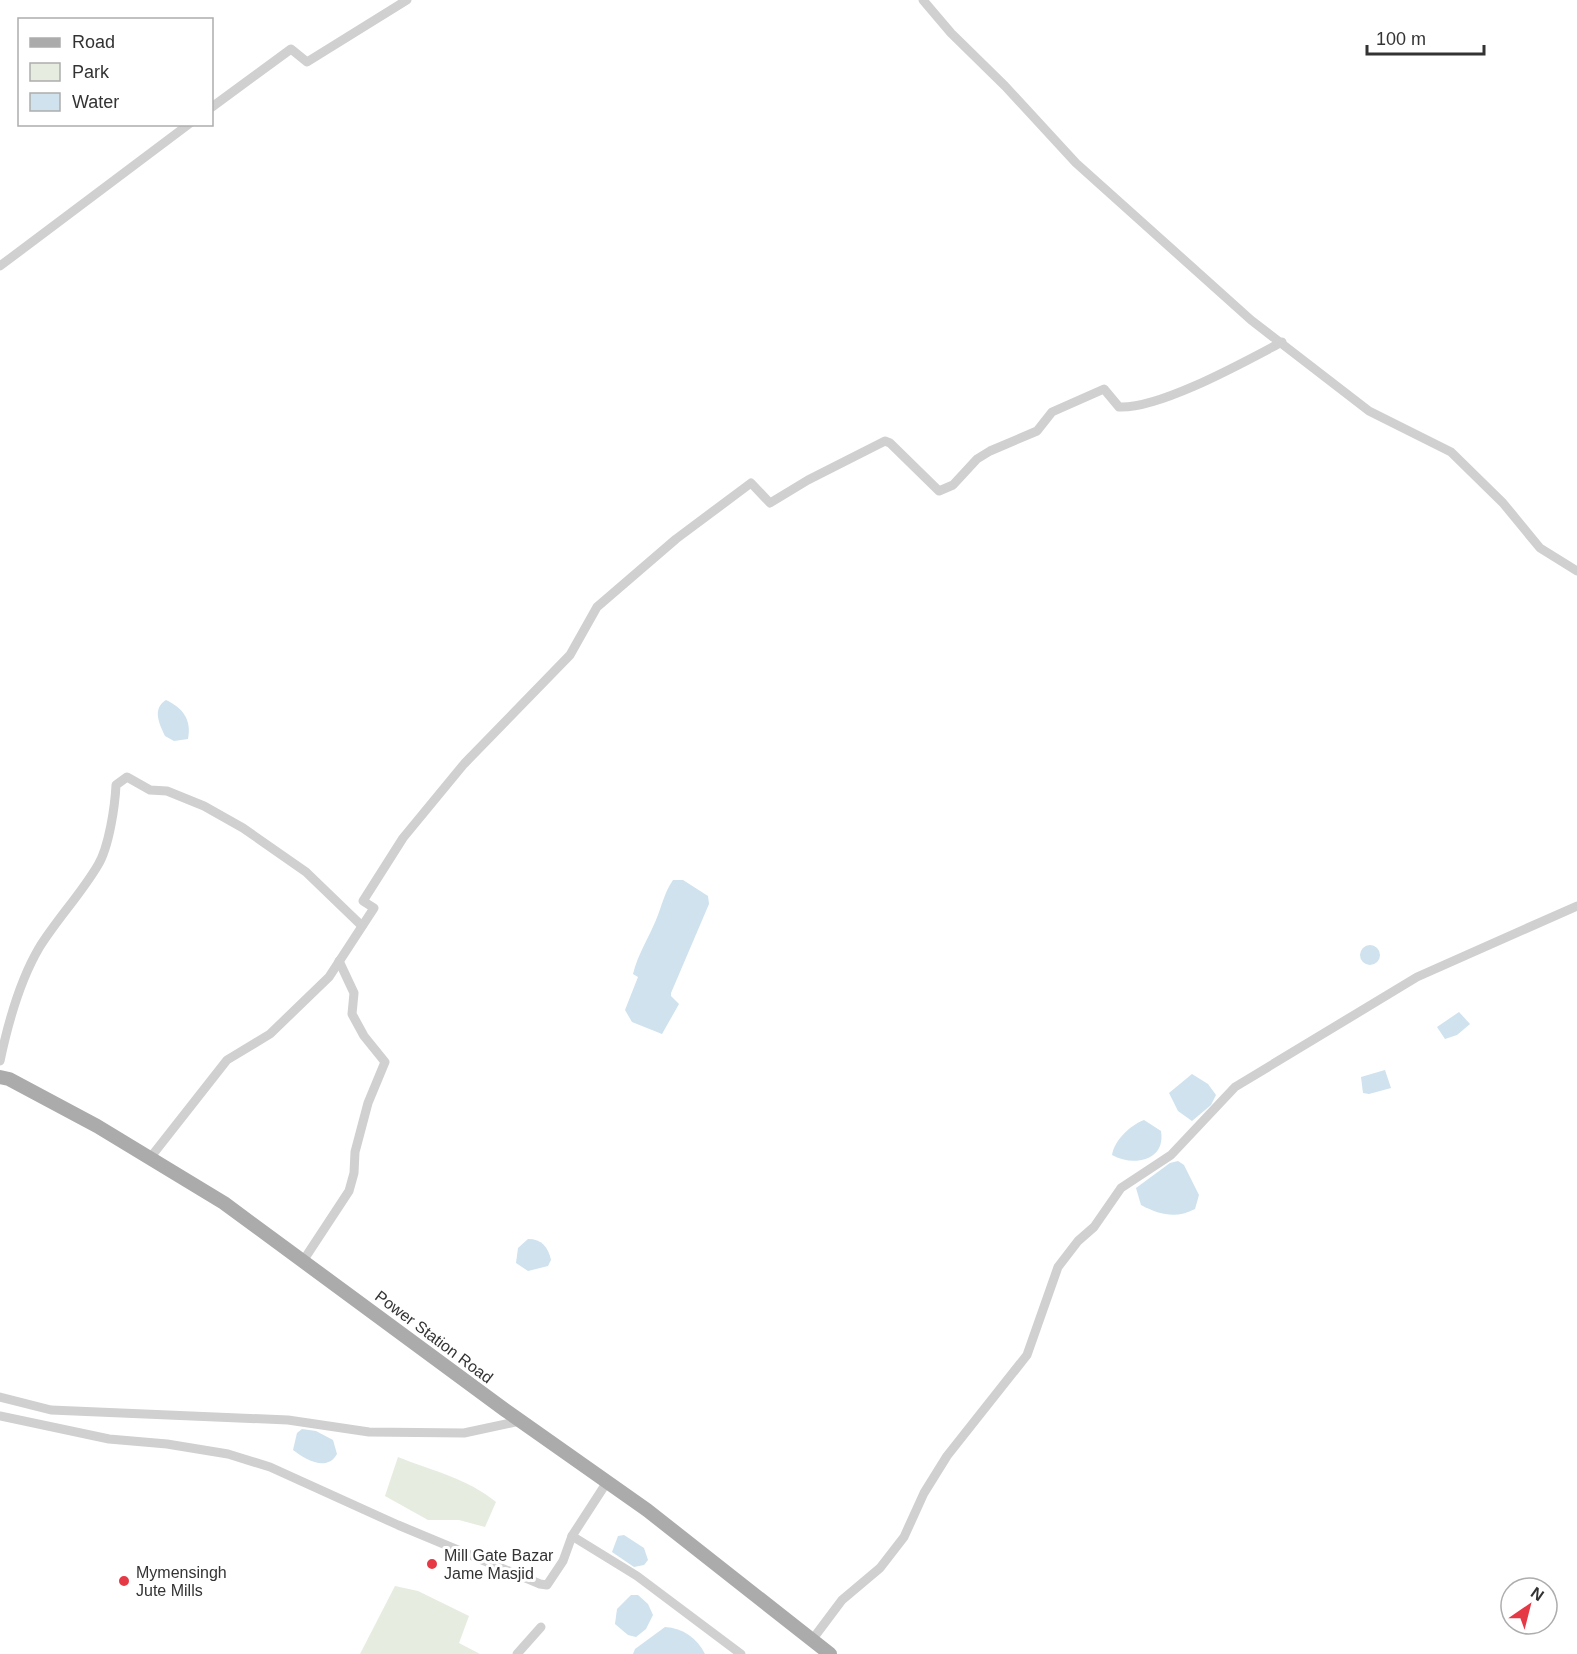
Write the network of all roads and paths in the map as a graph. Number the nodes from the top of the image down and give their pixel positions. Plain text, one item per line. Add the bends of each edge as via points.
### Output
1 (407, 0) edge
2 (923, 0) edge
3 (213, 106) edge
4 (186, 126) edge
5 (0, 266) edge
6 (1282, 342) junction
7 (1577, 571) edge
8 (1577, 906) edge
9 (362, 926) junction
10 (339, 962) junction
11 (0, 1061) edge
12 (0, 1077) edge
13 (150, 1158) junction
14 (303, 1261) junction
15 (0, 1398) edge
16 (0, 1416) edge
17 (520, 1421) junction
18 (607, 1482) junction
19 (572, 1536) junction
20 (541, 1628) dead end
21 (812, 1640) junction
22 (517, 1654) edge
23 (741, 1654) edge
24 (830, 1654) edge

1 - 3 street via 307,62 291,49
2 - 6 street via 1076,163 1251,320
4 - 5 street
6 - 7 street via 1369,411 1451,452 1503,503 1540,548
6 - 9 street via 1212,378 1135,408 1119,407 1104,389 1052,412 1037,431 990,451 953,484 939,491 885,441 770,503 751,483 675,539 597,607 570,655 464,764 404,838 363,901 374,908
8 - 21 street via 1417,977 1235,1087 1171,1155 1121,1188 1094,1227 1058,1267 1027,1355 947,1456 904,1537 880,1568 842,1600
9 - 10 street
9 - 11 street via 306,872 243,828 204,806 167,791 150,790 127,777 116,785 115,804 99,864 38,950 26,974
10 - 13 street via 329,977 270,1034 227,1060
10 - 14 street via 354,993 352,1014 385,1062 368,1103 349,1191
12 - 13 main road, Power Station Road
13 - 14 main road, Power Station Road via 224,1203
14 - 17 main road, Power Station Road
15 - 17 street via 51,1410 288,1420 369,1432 464,1433
16 - 19 street via 109,1438 228,1454 270,1467 540,1584 547,1585
17 - 18 main road, Power Station Road
18 - 19 street
18 - 21 main road, Power Station Road
19 - 23 street via 637,1576
20 - 22 street
21 - 24 main road, Power Station Road

